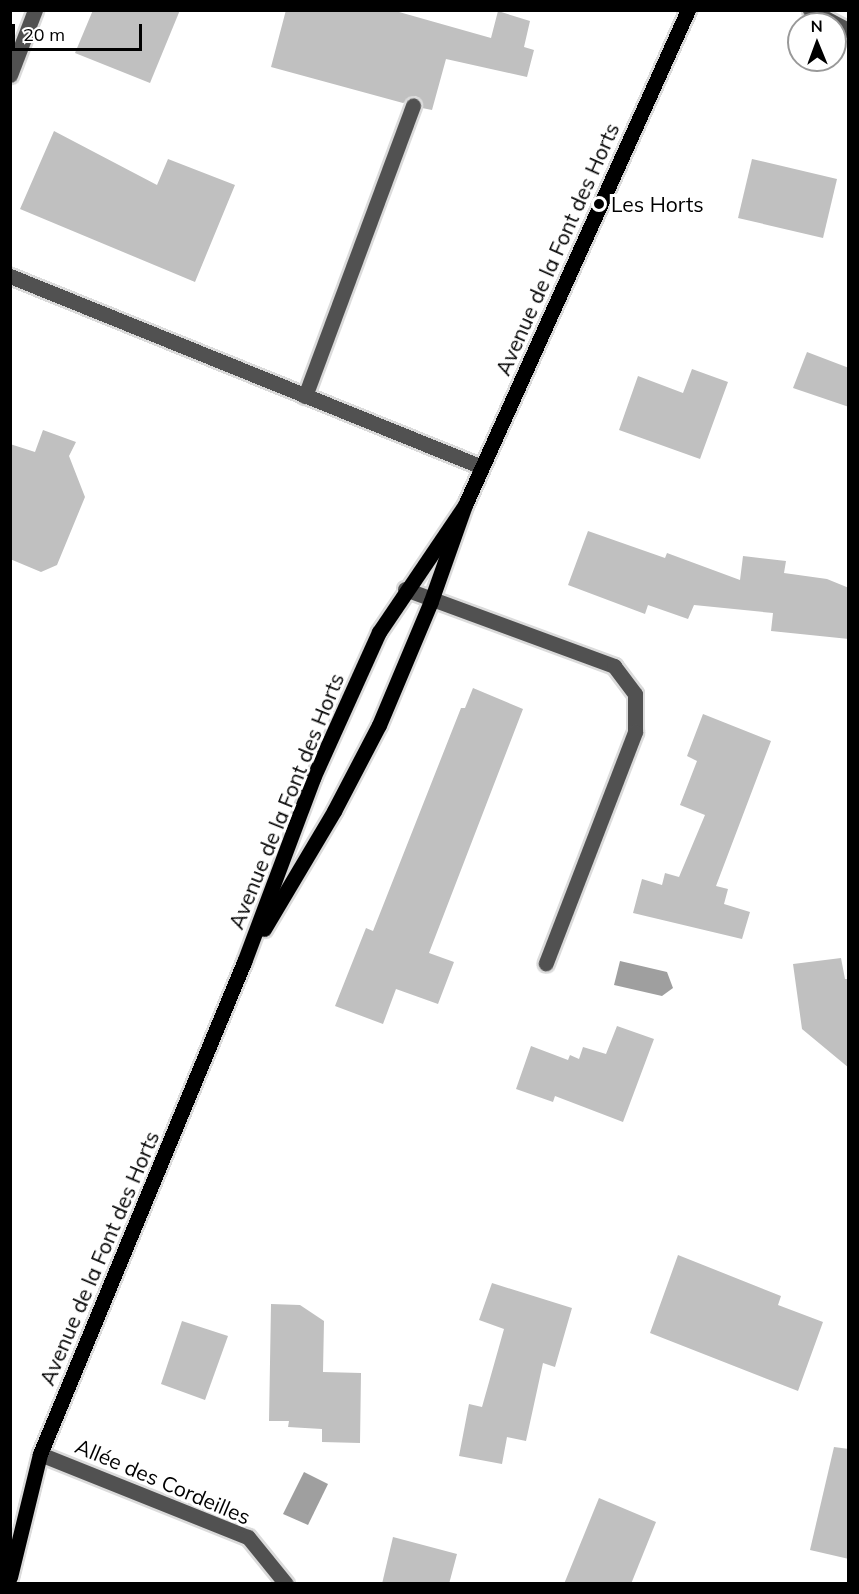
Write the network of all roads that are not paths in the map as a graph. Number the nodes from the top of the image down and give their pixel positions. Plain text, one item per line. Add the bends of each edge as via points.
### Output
1 (35, 10) edge
2 (688, 10) edge
3 (810, 10) edge
4 (849, 30) edge
5 (10, 75) edge
6 (413, 105) dead end
7 (10, 276) edge
8 (305, 396) junction
9 (482, 467) junction
10 (465, 505) junction
11 (405, 589) junction
12 (431, 601) junction
13 (244, 962) junction
14 (546, 963) dead end
15 (40, 1454) junction
16 (10, 1577) edge
17 (286, 1584) edge

1 - 5 street
2 - 9 main road, Avenue de la Font des Horts
3 - 4 street
6 - 8 street
7 - 8 street
8 - 9 street
9 - 10 main road, Avenue de la Font des Horts
10 - 11 main road, Avenue de la Font des Horts
10 - 12 main road, Avenue de la Font des Horts
11 - 12 street
11 - 13 main road, Avenue de la Font des Horts via 379,632 317,768
12 - 13 main road, Avenue de la Font des Horts via 379,725 334,811
12 - 14 street via 614,666 634,694 635,732
13 - 15 main road, Avenue de la Font des Horts
15 - 16 main road, Avenue de la Font des Horts
15 - 17 street, Allée des Cordeilles via 248,1537

